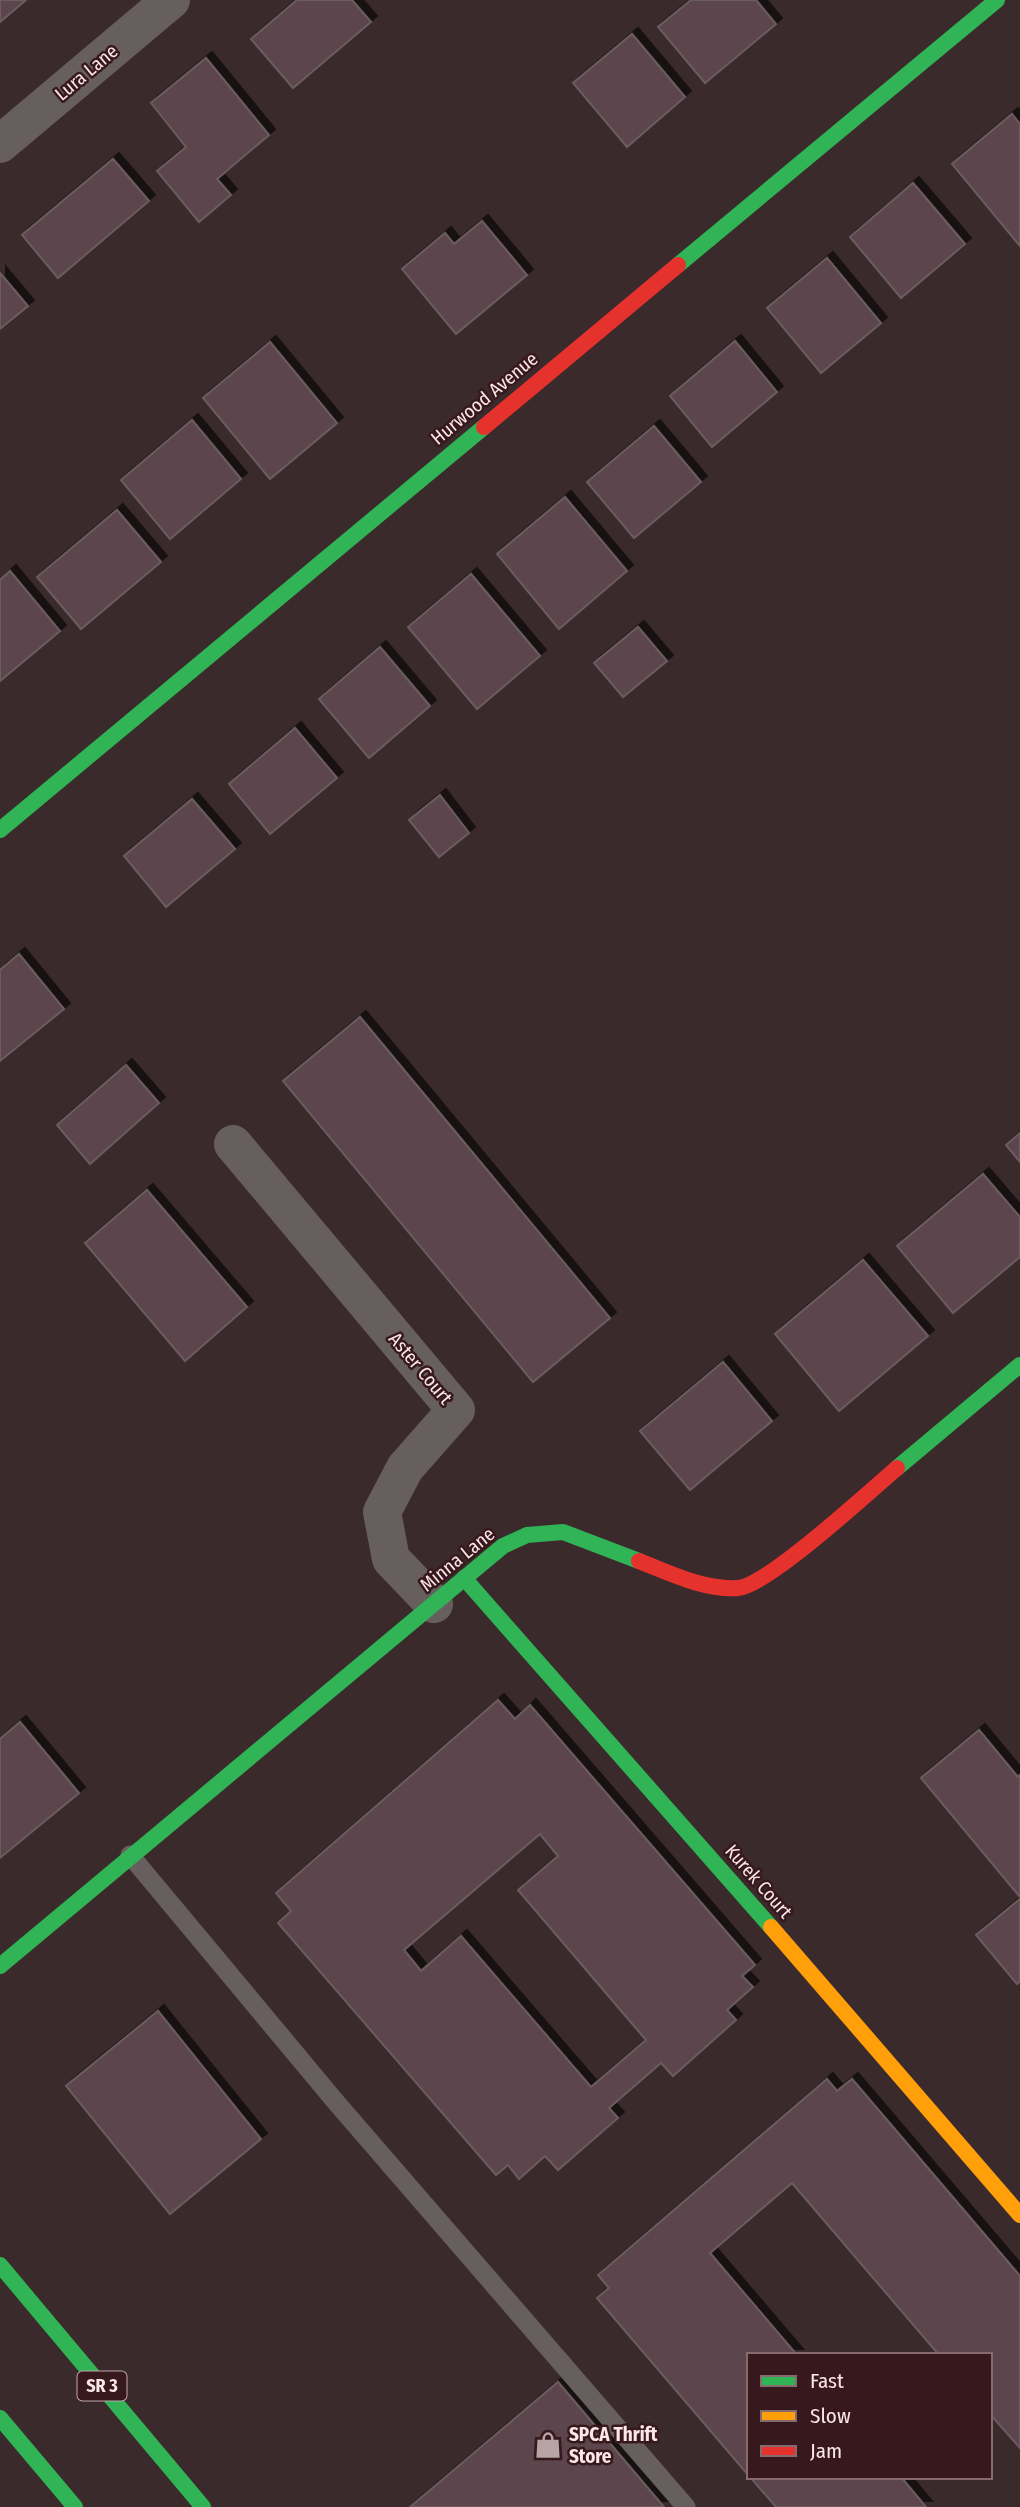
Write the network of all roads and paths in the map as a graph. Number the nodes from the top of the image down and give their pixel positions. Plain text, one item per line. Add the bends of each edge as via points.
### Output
1 (171, 0) edge
2 (997, 0) edge
3 (0, 144) edge
4 (0, 830) edge
5 (233, 1144) dead end
6 (1020, 1365) edge
7 (464, 1577) junction
8 (434, 1604) junction
9 (130, 1855) junction
10 (0, 1966) edge
11 (1020, 2215) edge
12 (0, 2266) edge
13 (0, 2418) edge
14 (75, 2507) edge
15 (203, 2507) edge
16 (686, 2507) edge

1 - 3 street, Lura Lane
2 - 4 street, Hurwood Avenue
5 - 8 street, Aster Court via 456,1410 405,1468 382,1512 391,1559
6 - 7 street, Minna Lane via 777,1569 740,1588 700,1584 563,1532 527,1535 503,1546
7 - 8 street, Minna Lane
7 - 11 street, Kurek Court
8 - 9 street, Minna Lane
9 - 10 street, Minna Lane
9 - 16 lane via 335,2101
12 - 15 street, SR 3
13 - 14 street

